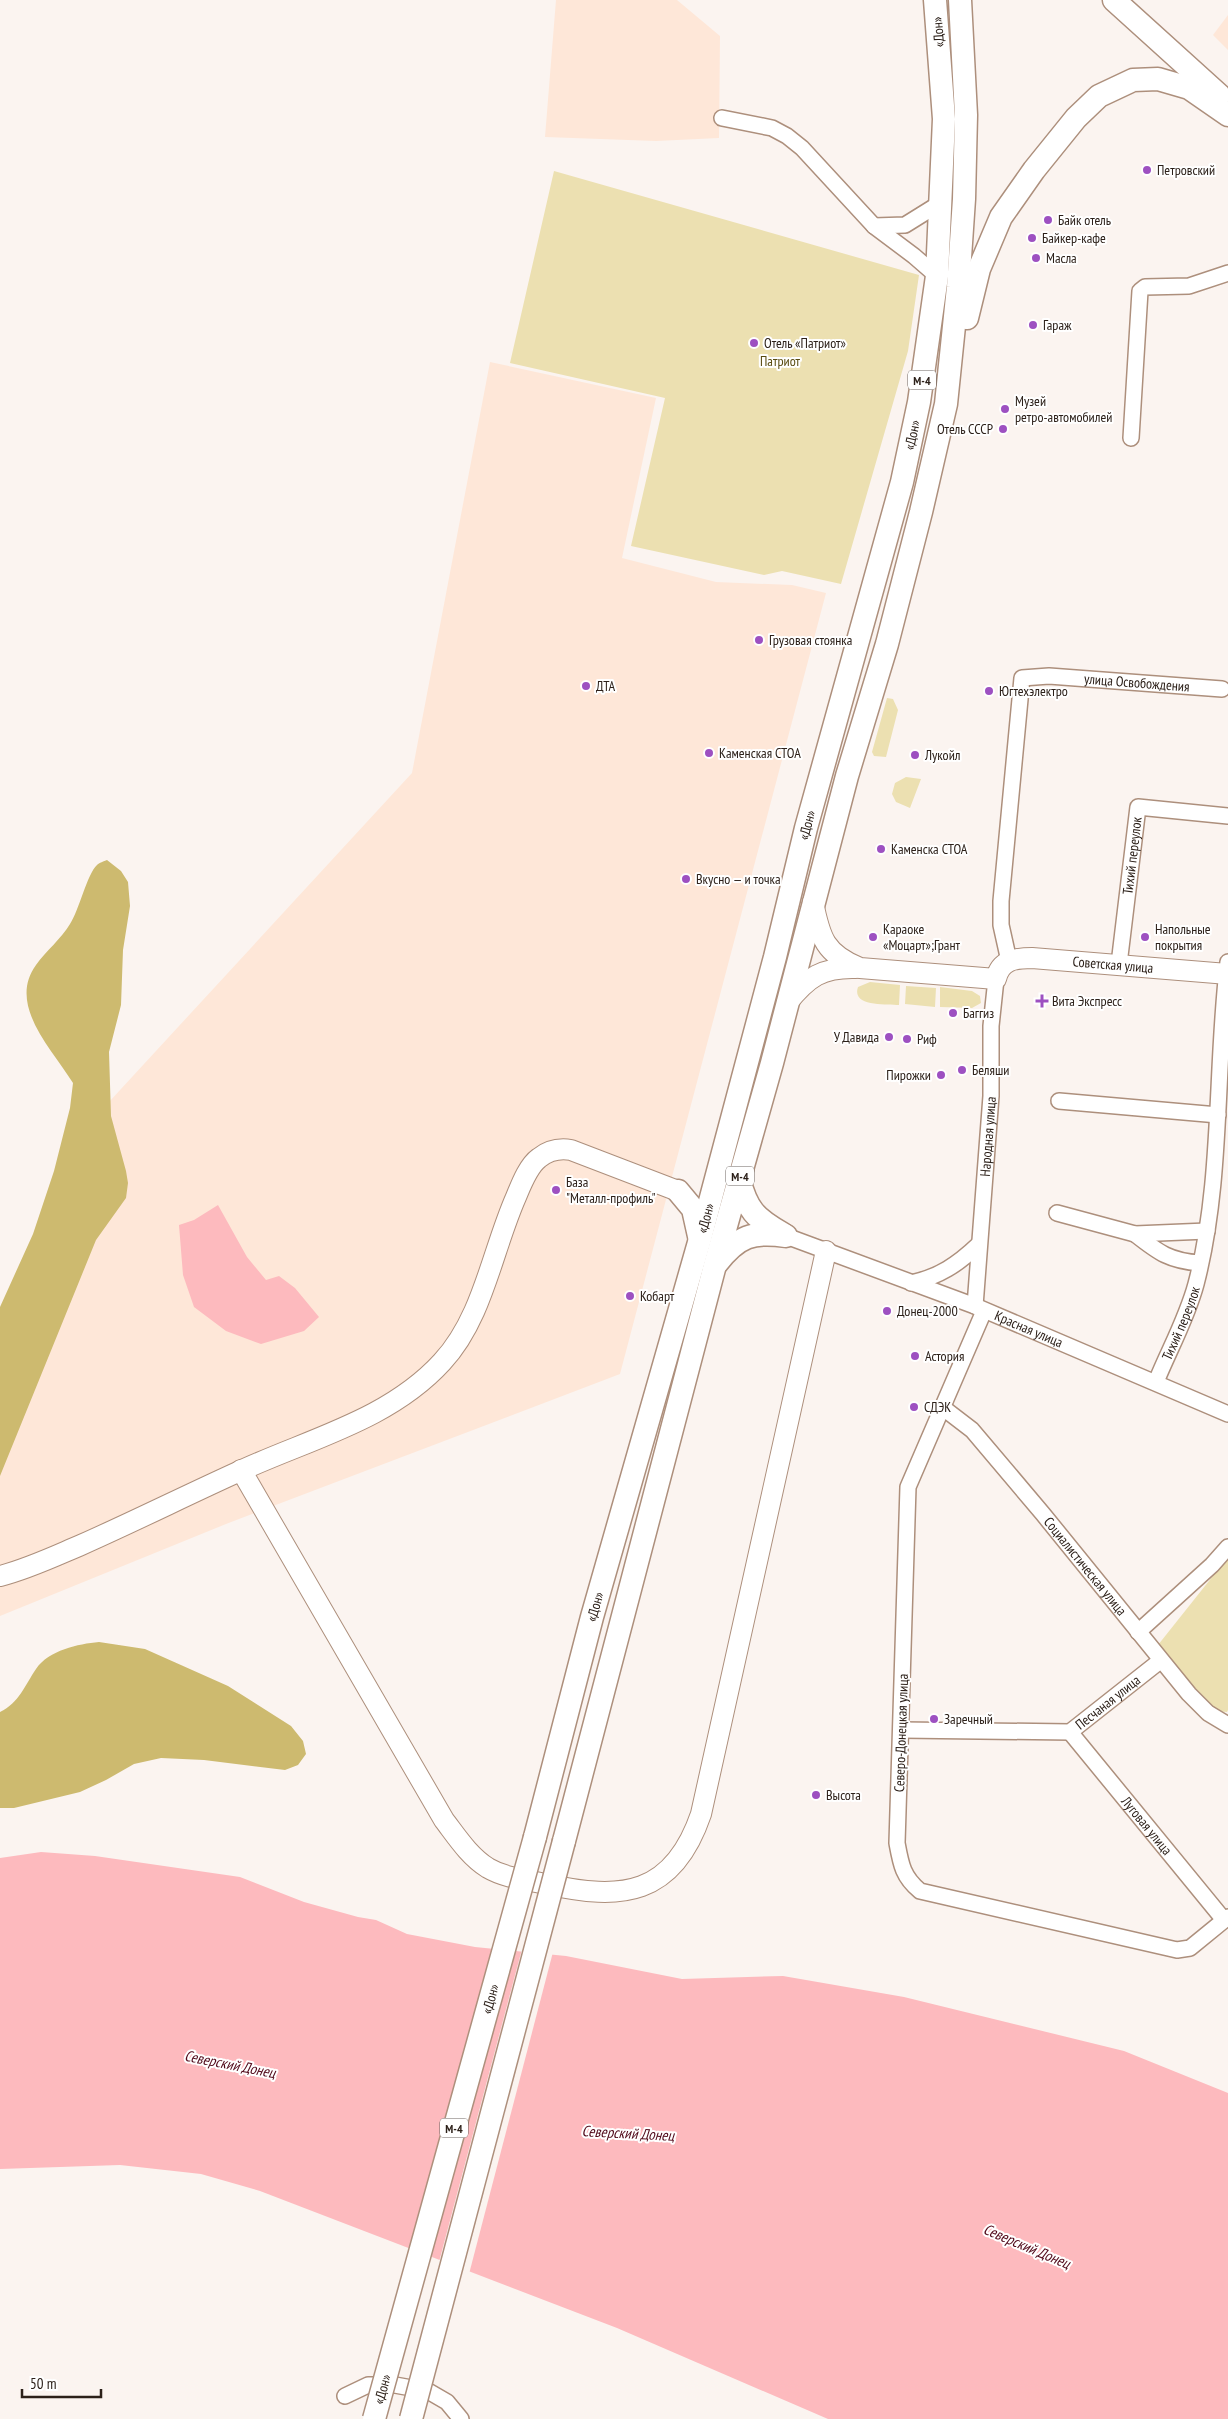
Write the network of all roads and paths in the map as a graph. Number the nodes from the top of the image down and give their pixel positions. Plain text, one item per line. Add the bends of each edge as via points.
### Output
1 (935, 0) edge
2 (960, 0) edge
3 (1114, 0) edge
4 (1122, 0) edge
5 (1133, 0) edge
6 (1195, 63) junction
7 (1228, 94) edge
8 (1228, 103) edge
9 (1228, 114) edge
10 (722, 118) dead end
11 (942, 202) junction
12 (874, 226) junction
13 (1228, 272) edge
14 (937, 276) junction
15 (946, 404) junction
16 (1131, 438) dead end
17 (1022, 678) joint
18 (1222, 688) dead end
19 (1228, 816) edge
20 (813, 902) junction
21 (1119, 964) junction
22 (860, 968) junction
23 (1002, 969) junction
24 (1228, 970) edge
25 (787, 1003) junction
26 (1059, 1101) dead end
27 (1218, 1115) junction
28 (718, 1170) junction
29 (739, 1179) junction
30 (678, 1191) junction
31 (1057, 1213) dead end
32 (1207, 1231) junction
33 (1135, 1234) junction
34 (786, 1236) junction
35 (700, 1239) junction
36 (978, 1245) junction
37 (826, 1251) junction
38 (1200, 1263) junction
39 (715, 1266) junction
40 (911, 1283) junction
41 (980, 1309) junction
42 (1156, 1382) junction
43 (942, 1407) junction
44 (1228, 1414) edge
45 (241, 1470) junction
46 (1228, 1547) edge
47 (0, 1576) edge
48 (1138, 1632) junction
49 (1160, 1661) junction
50 (1228, 1725) edge
51 (902, 1730) junction
52 (1070, 1732) junction
53 (1226, 1919) edge
54 (345, 2396) dead end
55 (374, 2419) edge
56 (411, 2419) edge
57 (461, 2419) edge

1 - 11 highway, «Дон» / М-4 via 944,119
2 - 15 highway, «Дон» / М-4 via 966,115 964,199
3 - 8 highway
4 - 6 highway
5 - 6 highway
6 - 7 main road
9 - 15 highway via 1189,88 1158,79 1122,84 1092,102 1034,170 1001,217 973,290
10 - 12 street via 772,128 787,136
11 - 12 street via 905,225
11 - 14 highway, «Дон» / М-4
12 - 14 street
13 - 16 street via 1189,286 1148,287 1140,291
14 - 28 highway, «Дон» / М-4 via 917,410 902,482 806,828
15 - 20 highway, «Дон» / М-4 via 887,644
17 - 18 street, улица Освобождения via 1049,676
17 - 23 street, Народная улица via 1001,901
19 - 21 street, Тихий переулок via 1138,807
20 - 22 main road, Советская улица via 826,947
20 - 25 highway, «Дон» / М-4
21 - 23 main road, Советская улица via 1032,958
21 - 24 main road, Советская улица
22 - 23 main road, Советская улица
22 - 25 main road via 835,968 821,972 797,990
23 - 36 street, Народная улица via 992,1026 991,1096
24 - 27 street, Тихий переулок
25 - 29 highway, «Дон» / М-4
26 - 27 street
27 - 32 street, Тихий переулок
28 - 30 highway via 701,1188
28 - 35 highway, «Дон» / М-4
29 - 34 highway via 744,1197 756,1217
29 - 39 highway, «Дон» / М-4
30 - 35 highway via 693,1209
30 - 45 main road via 570,1150 560,1148 538,1158 509,1213 467,1326 442,1362 410,1391 380,1410
31 - 33 street
32 - 33 street
32 - 38 street, Тихий переулок
33 - 38 street via 1171,1259
34 - 37 street, Красная улица
34 - 39 highway via 766,1233 746,1237 727,1250
35 - 55 highway, «Дон» / М-4, bridge via 592,1617 535,1837
36 - 40 street via 933,1278
36 - 41 street, Народная улица
37 - 40 street, Красная улица
37 - 45 main road via 701,1814 691,1840 676,1862 647,1884 632,1890 612,1893 576,1891 505,1876 488,1868 472,1854 444,1820
38 - 42 street, Тихий переулок via 1190,1304
39 - 56 highway, «Дон» / М-4, bridge
40 - 41 street, Красная улица
41 - 42 street, Красная улица
41 - 43 street, Северо-Донецкая улица
42 - 44 street, Красная улица
43 - 48 street, Социалистическая улица via 972,1430
43 - 51 street, Северо-Донецкая улица via 908,1487
45 - 47 main road via 125,1526 17,1572
46 - 48 street
48 - 49 street, Социалистическая улица
49 - 50 street, Социалистическая улица via 1208,1713
49 - 52 street, Песчаная улица
51 - 52 street, Песчаная улица
51 - 53 street, Северо-Донецкая улица via 897,1843 901,1870 920,1891 1177,1950 1186,1950
52 - 53 street, Луговая улица
54 - 57 street via 368,2385 395,2384 428,2391 447,2402

